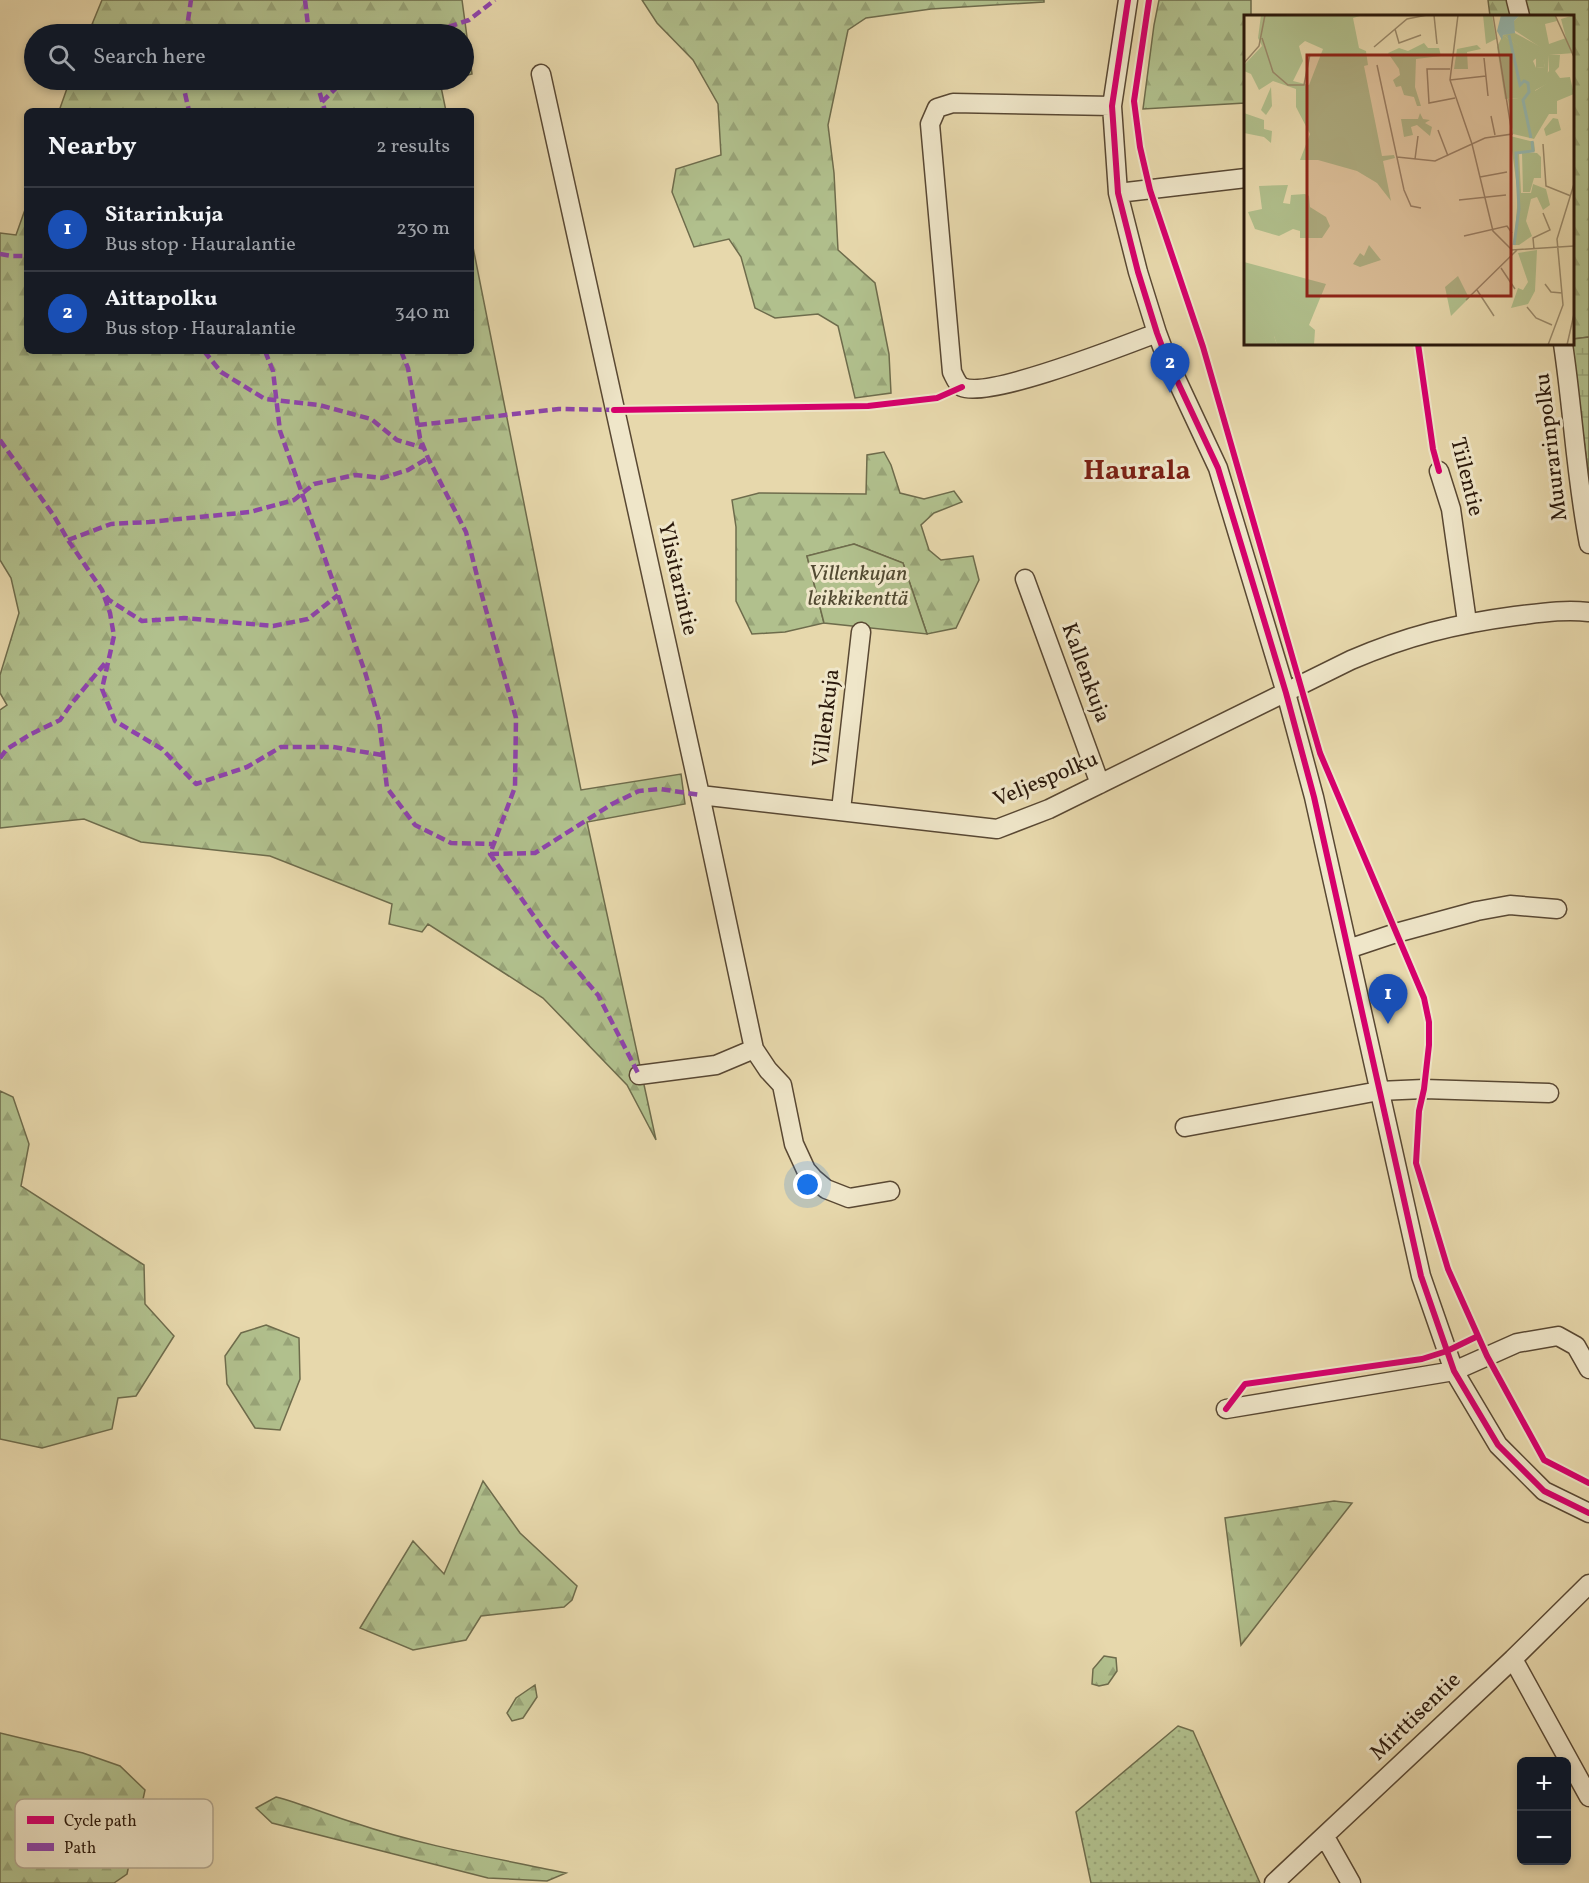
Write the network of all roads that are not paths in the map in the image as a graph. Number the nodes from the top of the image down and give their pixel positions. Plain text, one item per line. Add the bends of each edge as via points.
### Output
1 (1128, 0) edge
2 (1516, 0) edge
3 (1520, 15) edge
4 (541, 74) dead end
5 (1112, 106) junction
6 (1244, 178) edge
7 (1118, 193) junction
8 (1157, 333) junction
9 (1563, 345) edge
10 (1439, 471) dead end
11 (1589, 544) edge
12 (1025, 579) dead end
13 (1589, 612) edge
14 (1467, 622) junction
15 (861, 632) dead end
16 (1286, 693) junction
17 (1100, 784) junction
18 (700, 795) junction
19 (841, 810) junction
20 (1557, 909) dead end
21 (1348, 949) junction
22 (754, 1049) junction
23 (639, 1075) dead end
24 (1379, 1091) junction
25 (1549, 1093) dead end
26 (1185, 1127) dead end
27 (890, 1191) dead end
28 (1589, 1369) edge
29 (1454, 1371) junction
30 (1226, 1409) dead end
31 (1589, 1513) edge
32 (1589, 1584) edge
33 (1513, 1659) junction
34 (1589, 1797) edge
35 (1325, 1837) junction
36 (1274, 1883) edge
37 (1351, 1883) edge

1 - 5 street
2 - 3 street
4 - 18 street, Ylisitarintie
5 - 7 street
5 - 8 street via 953,103 937,108 930,124 952,372 962,387 987,387 1070,365
6 - 7 street
7 - 8 street
8 - 16 street via 1218,468
9 - 11 street, Muurarinpolku via 1580,500
10 - 14 street, Tiilentie via 1451,509
12 - 17 street, Kallenkuja
13 - 14 street, Veljespolku via 1556,610
14 - 16 street, Veljespolku via 1391,643
15 - 19 street, Villenkuja
16 - 17 street, Veljespolku
16 - 21 street
17 - 19 street, Veljespolku via 997,829
18 - 19 street, Veljespolku
18 - 22 street, Ylisitarintie
20 - 21 street via 1510,906 1477,911
21 - 24 street
22 - 23 street via 716,1065
22 - 27 street, Ylisitarintie via 782,1085 794,1144 813,1178 826,1189 849,1198
24 - 25 street
24 - 26 street
24 - 29 street via 1421,1276
28 - 29 street via 1576,1346 1558,1336 1517,1343
29 - 30 street
29 - 31 street via 1498,1445 1544,1491
32 - 33 street, Mirttisentie
33 - 34 street
33 - 35 street, Mirttisentie
35 - 36 street, Mirttisentie
35 - 37 street

